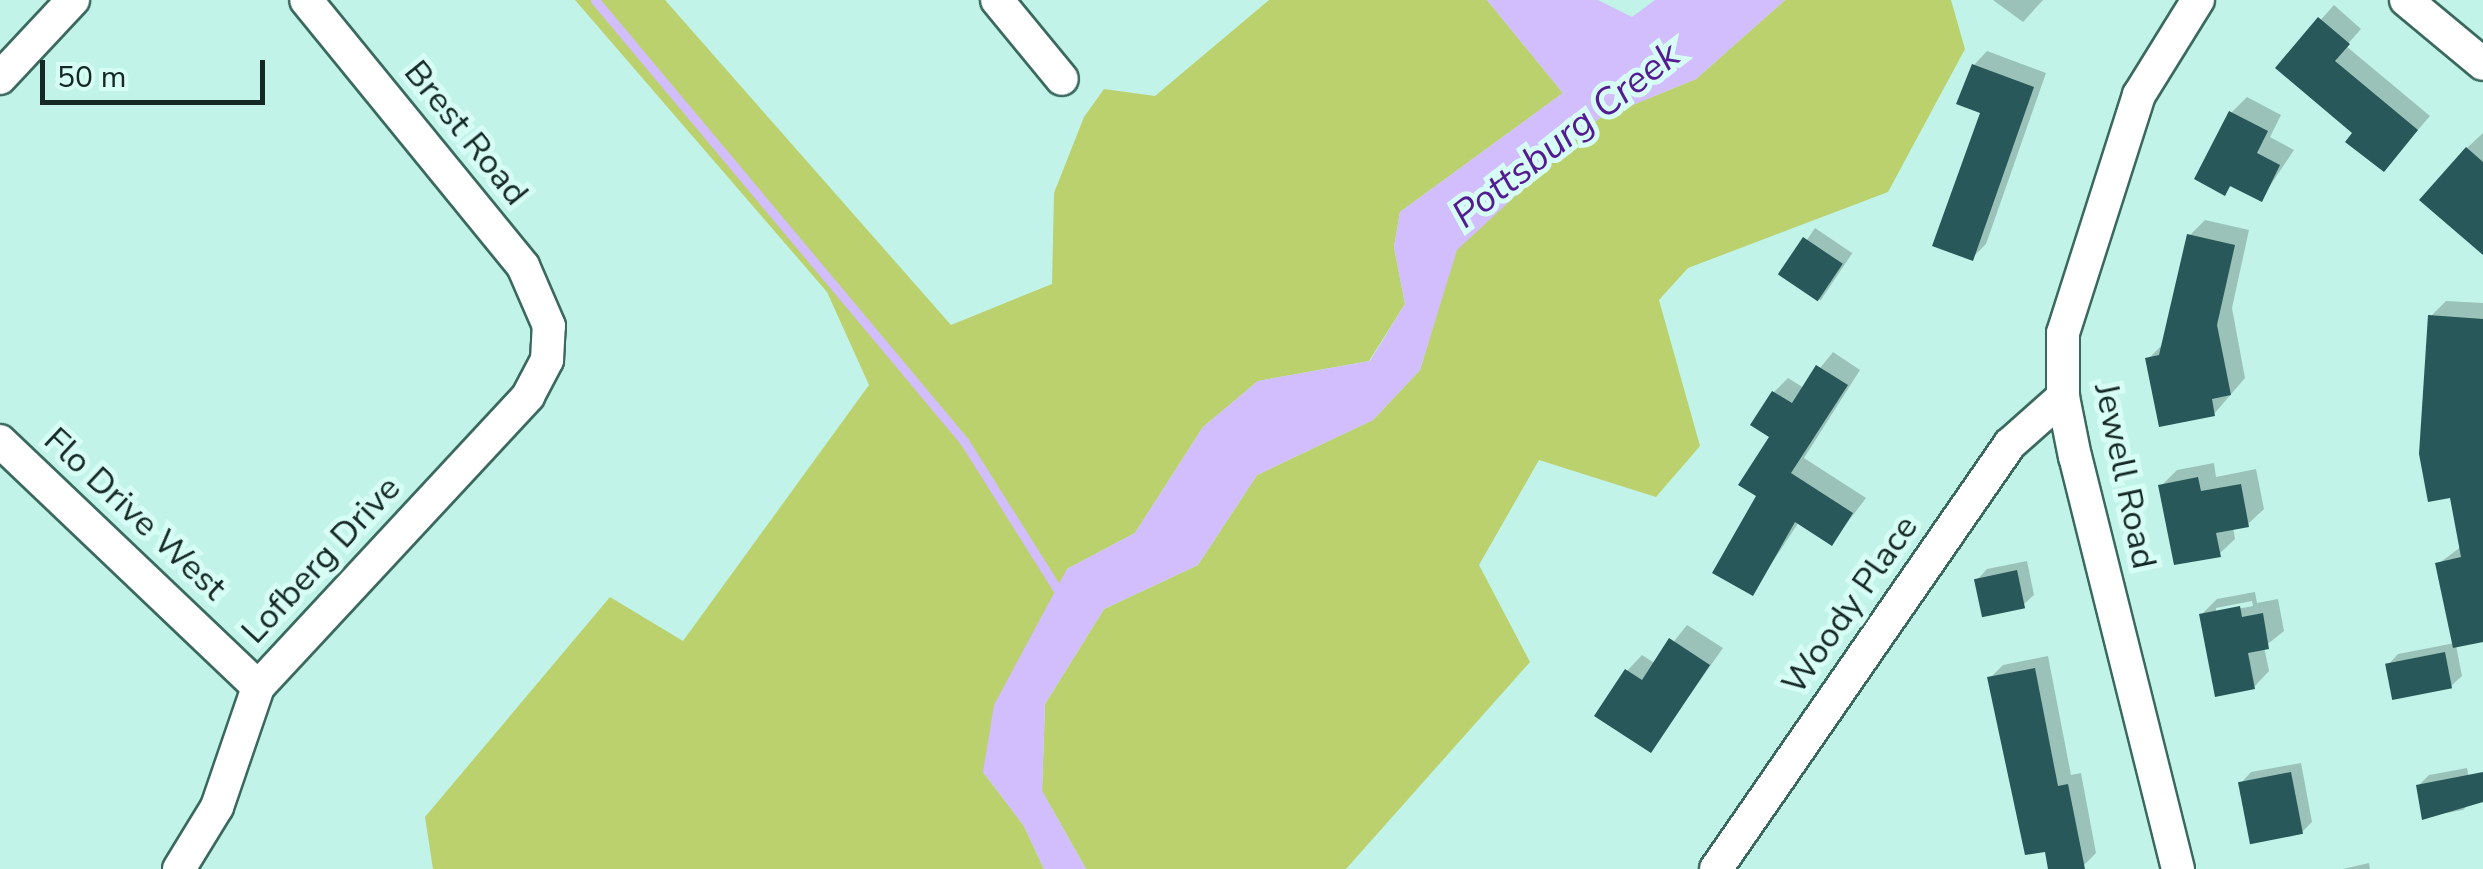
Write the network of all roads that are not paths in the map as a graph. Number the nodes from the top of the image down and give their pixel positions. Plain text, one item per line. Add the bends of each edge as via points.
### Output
1 (73, 0) edge
2 (306, 0) edge
3 (997, 0) edge
4 (2198, 0) edge
5 (2406, 0) edge
6 (2483, 64) edge
7 (0, 78) edge
8 (1062, 79) dead end
9 (549, 326) joint
10 (2063, 398) junction
11 (0, 441) edge
12 (258, 687) junction
13 (179, 869) edge
14 (1716, 869) edge
15 (2178, 869) edge

1 - 7 street
2 - 9 street, Brest Road via 524,266
3 - 8 street
4 - 10 street, Jewell Road via 2139,95 2102,195 2063,333
5 - 6 street
9 - 12 street, Lofberg Drive via 547,360 528,396
10 - 14 street, Woody Place via 2010,444
10 - 15 street, Jewell Road
11 - 12 street, Flo Drive West
12 - 13 street, Lofberg Drive via 217,807

